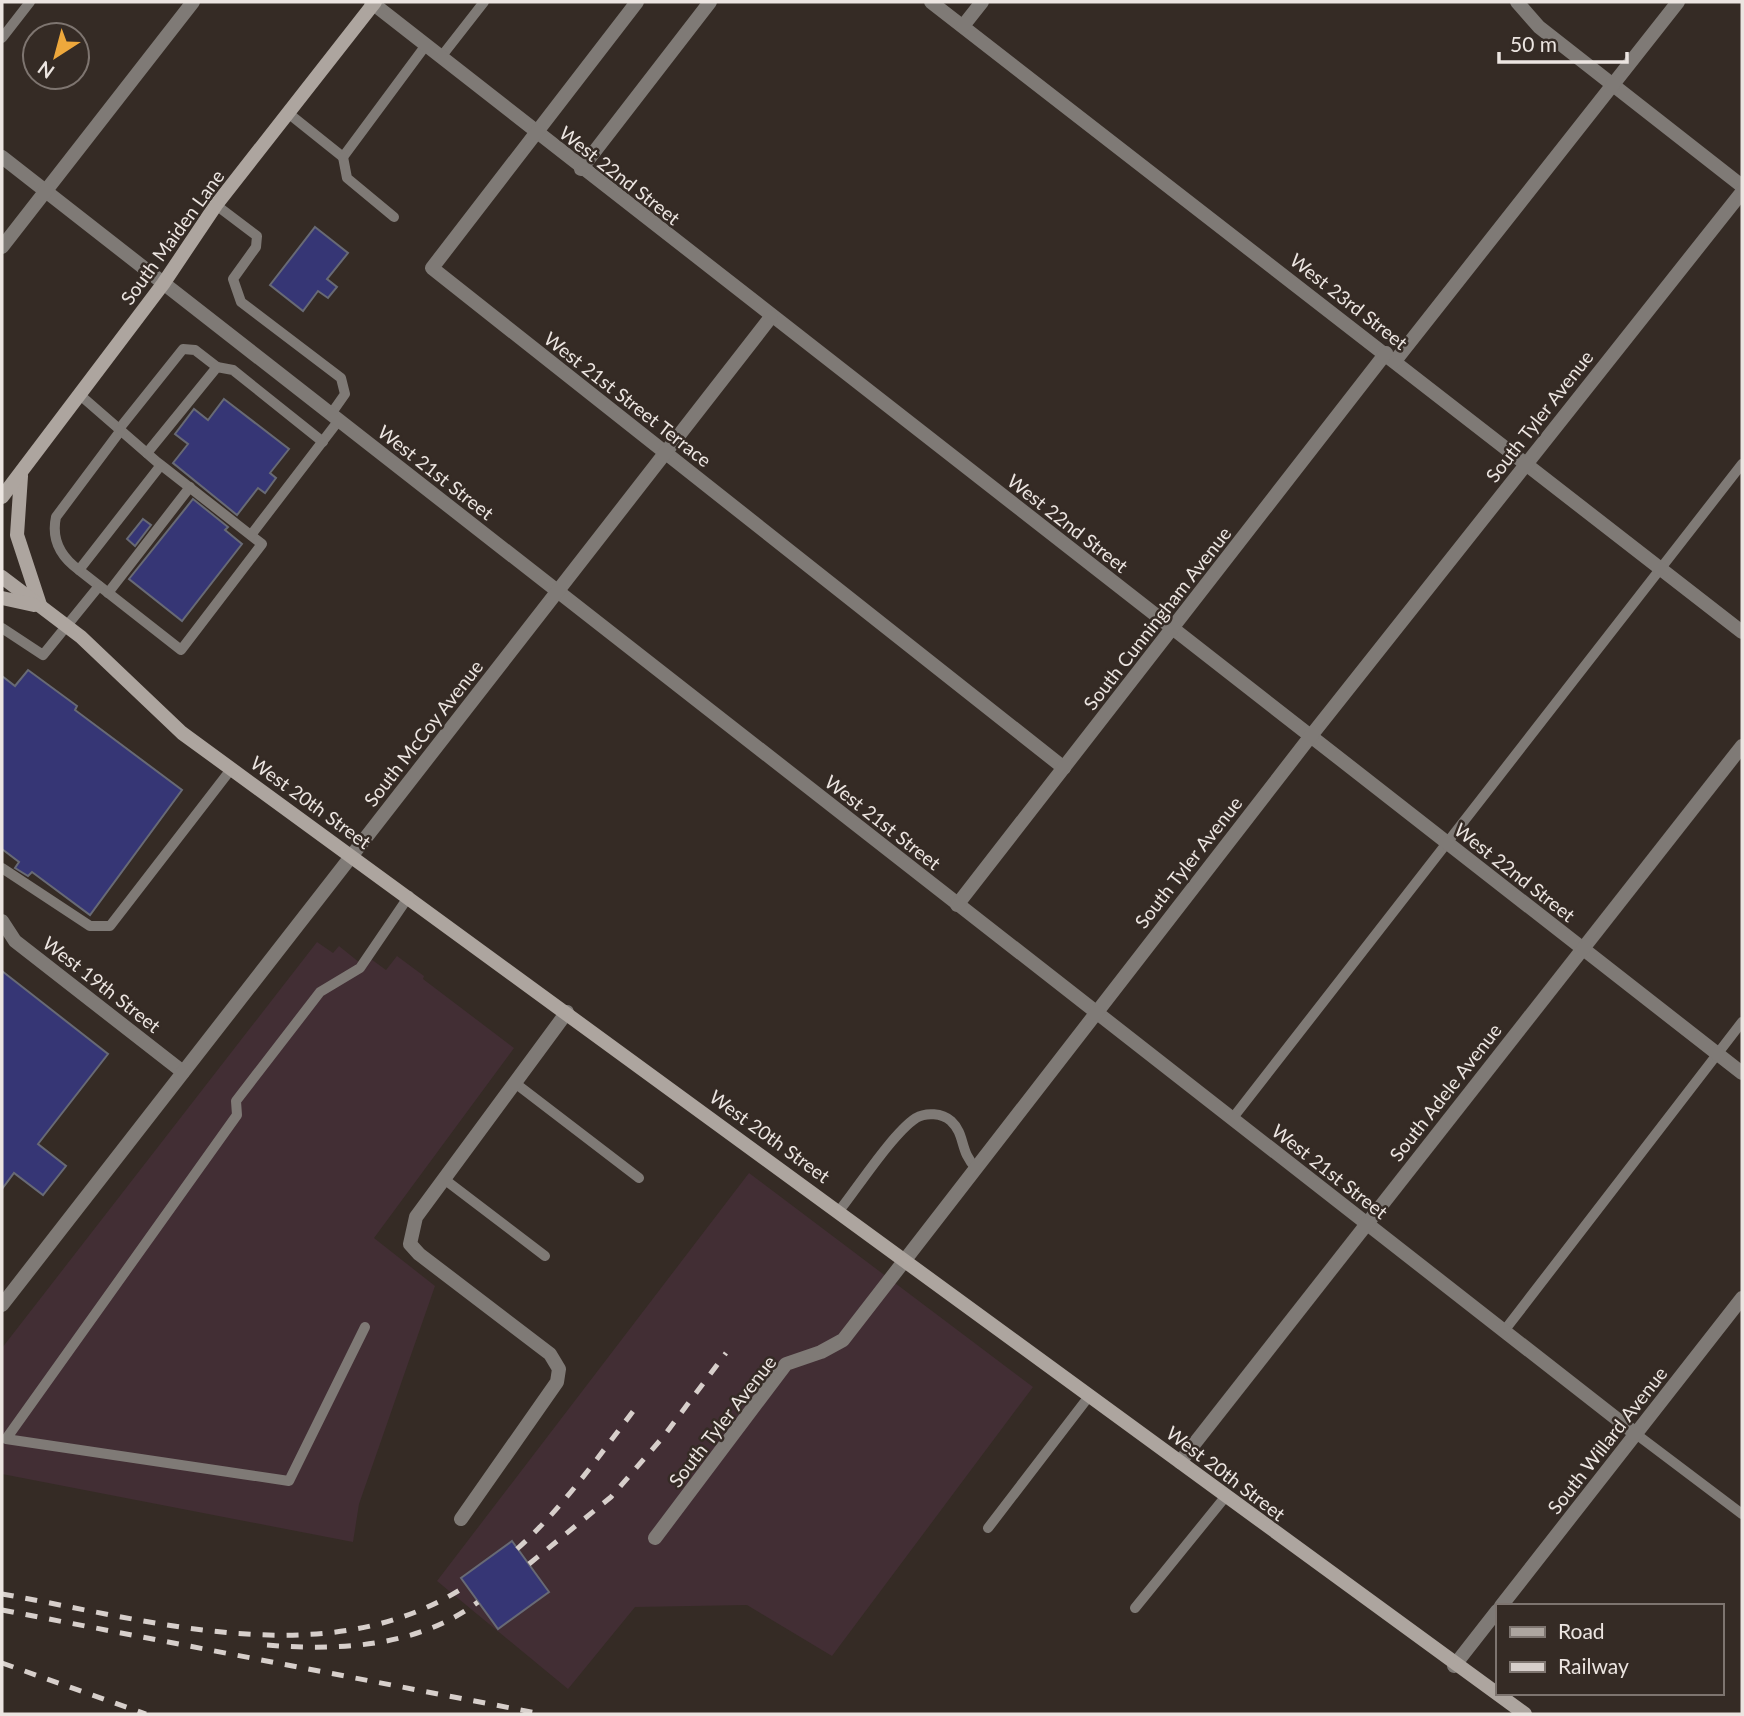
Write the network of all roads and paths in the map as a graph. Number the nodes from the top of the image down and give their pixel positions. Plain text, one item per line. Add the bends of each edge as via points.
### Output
1 (30, 2) edge
2 (193, 2) edge
3 (373, 2) edge
4 (484, 2) edge
5 (637, 2) edge
6 (710, 2) edge
7 (931, 2) edge
8 (982, 2) edge
9 (1517, 2) edge
10 (1678, 2) edge
11 (963, 26) junction
12 (2, 38) edge
13 (426, 45) junction
14 (441, 57) junction
15 (1612, 85) junction
16 (288, 113) junction
17 (537, 134) junction
18 (343, 157) junction
19 (2, 158) edge
20 (581, 169) junction
21 (1742, 186) edge
22 (45, 191) junction
23 (1742, 192) edge
24 (216, 205) junction
25 (394, 217) dead end
26 (2, 247) edge
27 (163, 284) junction
28 (771, 317) junction
29 (1390, 357) junction
30 (217, 367) junction
31 (80, 395) junction
32 (335, 417) junction
33 (120, 429) junction
34 (323, 442) junction
35 (147, 453) junction
36 (665, 454) junction
37 (1527, 463) junction
38 (161, 464) junction
39 (1742, 464) edge
40 (22, 471) junction
41 (2, 481) edge
42 (190, 487) junction
43 (2, 497) edge
44 (251, 535) junction
45 (1661, 568) junction
46 (79, 570) junction
47 (2, 577) edge
48 (103, 589) junction
49 (558, 592) junction
50 (2, 597) edge
51 (41, 607) junction
52 (67, 627) junction
53 (2, 628) edge
54 (1173, 629) junction
55 (1742, 632) edge
56 (1310, 737) junction
57 (1742, 746) edge
58 (232, 768) junction
59 (1064, 768) junction
60 (1447, 843) junction
61 (352, 855) junction
62 (2, 868) edge
63 (409, 896) junction
64 (957, 905) junction
65 (2, 922) edge
66 (1581, 948) junction
67 (567, 1012) junction
68 (1096, 1012) junction
69 (1742, 1022) edge
70 (1718, 1054) junction
71 (183, 1072) junction
72 (1742, 1073) edge
73 (515, 1083) junction
74 (1232, 1119) junction
75 (976, 1168) junction
76 (639, 1178) dead end
77 (444, 1179) junction
78 (839, 1210) junction
79 (1366, 1224) junction
80 (545, 1256) dead end
81 (905, 1259) junction
82 (1742, 1298) edge
83 (2, 1305) edge
84 (365, 1327) dead end
85 (1504, 1331) junction
86 (1090, 1395) junction
87 (1636, 1434) junction
88 (1180, 1462) junction
89 (1226, 1496) junction
90 (1742, 1514) edge
91 (461, 1520) dead end
92 (988, 1528) dead end
93 (655, 1538) dead end
94 (1503, 1604) edge
95 (1135, 1608) dead end
96 (1496, 1612) edge
97 (1454, 1666) junction
98 (1496, 1694) edge
99 (1497, 1695) edge
100 (1525, 1714) edge

1 - 12 lane
2 - 22 street
3 - 13 street, West 22nd Street
3 - 16 main road, South Maiden Lane
4 - 14 lane
5 - 17 street, West 21st Street Terrace
6 - 20 street
7 - 11 street, West 23rd Street
8 - 11 street
9 - 15 street via 1539,27
10 - 15 street, South Cunningham Avenue
11 - 29 street, West 23rd Street
13 - 14 street, West 22nd Street
13 - 18 lane
14 - 17 street, West 22nd Street
15 - 21 street
15 - 29 street, South Cunningham Avenue
16 - 18 lane
16 - 24 main road, South Maiden Lane
17 - 20 street, West 22nd Street
17 - 36 street, West 21st Street Terrace via 432,268
18 - 25 lane via 347,178
19 - 22 street, West 21st Street
20 - 28 street, West 22nd Street
22 - 26 street
22 - 27 street, West 21st Street
23 - 37 street, South Tyler Avenue
24 - 27 main road, South Maiden Lane
24 - 32 lane via 257,236 256,247 233,279 241,302 341,377 345,394
27 - 31 main road, South Maiden Lane
27 - 32 street, West 21st Street
28 - 36 street, South McCoy Avenue
28 - 54 street, West 22nd Street
29 - 37 street, West 23rd Street
29 - 54 street, South Cunningham Avenue
30 - 33 lane via 195,350 183,349
30 - 34 lane via 233,370
30 - 35 lane
31 - 33 lane
31 - 40 main road, South Maiden Lane
32 - 34 lane
32 - 49 street, West 21st Street
33 - 35 lane
33 - 46 lane via 56,517 59,548
34 - 44 lane
35 - 38 lane
36 - 49 street, South McCoy Avenue
36 - 59 street, West 21st Street Terrace
37 - 45 street, West 23rd Street
37 - 56 street, South Tyler Avenue
38 - 42 lane
38 - 46 lane
39 - 45 lane
40 - 41 main road
40 - 43 main road, South Maiden Lane
40 - 51 main road via 17,535
42 - 44 lane
42 - 48 lane
44 - 48 lane via 262,544 181,650
45 - 55 street, West 23rd Street
45 - 60 lane
46 - 48 lane
47 - 51 main road, West 20th Street
48 - 52 lane
49 - 61 street, South McCoy Avenue
49 - 64 street, West 21st Street
50 - 51 main road
51 - 52 main road, West 20th Street
52 - 53 lane via 43,655
52 - 58 main road, West 20th Street via 181,733
54 - 56 street, West 22nd Street
54 - 59 street, South Cunningham Avenue
56 - 60 street, West 22nd Street
56 - 68 street, South Tyler Avenue
57 - 66 street, South Adele Avenue
58 - 61 main road, West 20th Street
58 - 62 lane via 110,926 90,926
59 - 64 street, South Cunningham Avenue
60 - 66 street, West 22nd Street
60 - 74 lane
61 - 63 main road, West 20th Street
61 - 71 street, South McCoy Avenue
63 - 67 main road, West 20th Street
63 - 84 lane via 360,968 320,992 236,1101 237,1115 6,1439 289,1481
64 - 68 street, West 21st Street
65 - 71 street, West 19th Street via 15,941
66 - 70 street, West 22nd Street
66 - 79 street, South Adele Avenue
67 - 73 street
67 - 78 main road, West 20th Street
68 - 74 street, West 21st Street
68 - 75 street, South Tyler Avenue
69 - 70 lane
70 - 72 street, West 22nd Street
70 - 85 lane
71 - 83 street, South McCoy Avenue
73 - 76 lane
73 - 77 street
74 - 79 street, West 21st Street
75 - 78 lane via 963,1154 961,1137 952,1122 938,1115 923,1115 902,1131
75 - 81 street, South Tyler Avenue
77 - 80 lane
77 - 91 street via 416,1217 410,1244 551,1354 559,1375
78 - 81 main road, West 20th Street
79 - 85 street, West 21st Street
79 - 88 street, South Adele Avenue
81 - 86 main road, West 20th Street
81 - 93 street, South Tyler Avenue via 843,1340 786,1364
82 - 87 street, South Willard Avenue
85 - 87 street, West 21st Street
86 - 88 main road, West 20th Street
86 - 92 lane
87 - 90 lane, West 21st Street
87 - 94 street, South Willard Avenue
88 - 89 main road, West 20th Street
89 - 95 lane
89 - 97 main road, West 20th Street
96 - 97 street
97 - 98 main road, West 20th Street
99 - 100 main road, West 20th Street

